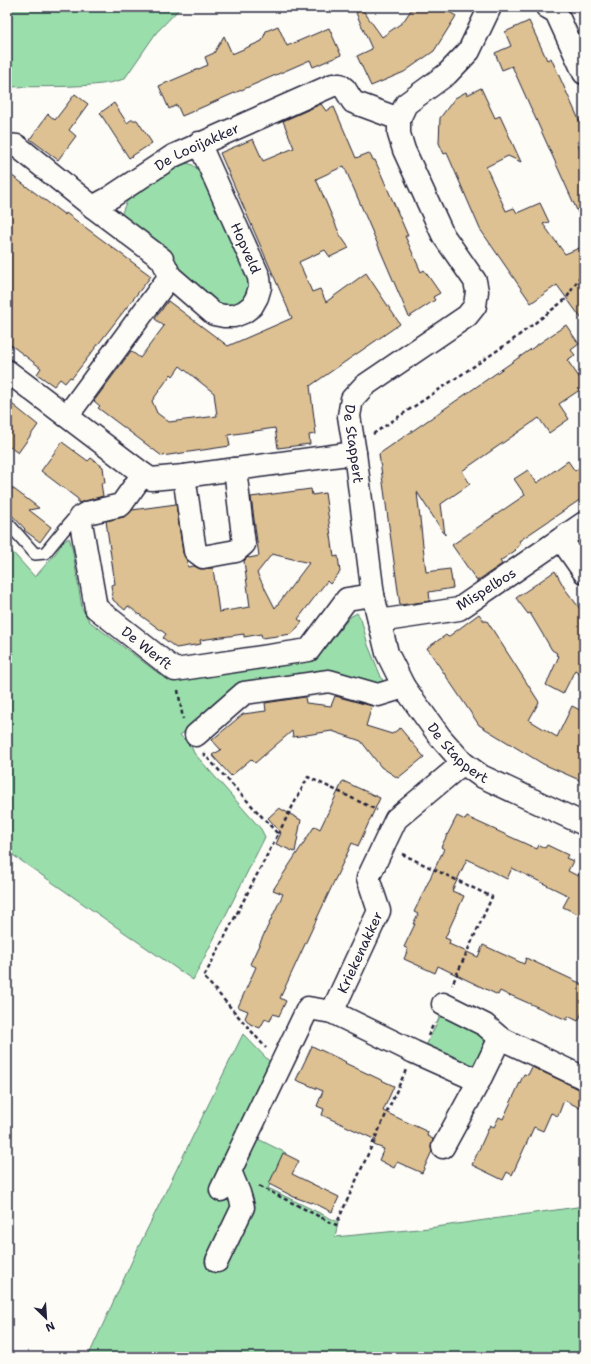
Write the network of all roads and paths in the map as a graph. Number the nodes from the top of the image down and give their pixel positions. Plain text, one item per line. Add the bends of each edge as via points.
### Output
1 (490, 7) edge
2 (547, 7) edge
3 (584, 73) edge
4 (399, 119) junction
5 (199, 143) junction
6 (7, 145) edge
7 (93, 207) junction
8 (584, 273) edge
9 (170, 276) junction
10 (7, 372) edge
11 (67, 416) junction
12 (354, 448) junction
13 (235, 469) junction
14 (143, 474) junction
15 (184, 476) junction
16 (80, 517) junction
17 (7, 522) edge
18 (584, 523) edge
19 (561, 539) junction
20 (584, 572) edge
21 (373, 595) junction
22 (379, 621) junction
23 (175, 670) junction
24 (404, 687) junction
25 (194, 735) junction
26 (463, 763) junction
27 (396, 819) junction
28 (584, 824) edge
29 (278, 834) junction
30 (383, 846) junction
31 (443, 1004) junction
32 (332, 1012) junction
33 (500, 1038) junction
34 (416, 1054) junction
35 (285, 1057) junction
36 (584, 1078) edge
37 (479, 1081) junction
38 (443, 1147) dead end
39 (226, 1180) junction
40 (217, 1261) dead end

1 - 4 street via 469,51 447,74 406,104
2 - 3 street via 556,12
4 - 5 street, De Looijakker via 353,102 345,89 340,85 333,85
4 - 12 street, De Stappert via 399,134 404,150 443,235 474,281 477,291 475,306 467,316 364,386 352,399 348,416
5 - 7 street, De Looijakker via 173,156
5 - 9 street, Hopveld via 259,277 260,287 252,306 234,316 224,316 214,314
6 - 7 street via 17,146
7 - 9 street, Hopveld via 162,259
8 - 12 path via 566,299 510,342
9 - 11 street
10 - 11 street
11 - 14 street
12 - 13 street
12 - 21 street, De Stappert
13 - 15 street
13 - 15 street via 244,544 236,551 203,557 195,551
14 - 15 street via 151,479
14 - 16 street via 121,505
16 - 17 lane via 72,520 45,553 35,554
16 - 23 street, De Werft via 96,608
18 - 19 street, Mispelbos
19 - 20 street
19 - 22 street, Mispelbos via 459,609
21 - 22 street, De Stappert
21 - 23 street, De Werft via 347,599 310,650
22 - 24 street, De Stappert via 387,653
23 - 25 path
24 - 25 street via 378,695 329,681 244,692
24 - 26 street, De Stappert via 440,737
25 - 29 path
26 - 27 street, Kriekenakker
26 - 28 street, De Stappert via 480,776
27 - 29 path via 308,777
27 - 30 street, Kriekenakker
29 - 35 path via 204,977 266,1049
30 - 31 path via 492,897
30 - 32 street, Kriekenakker via 368,878 379,911
31 - 33 street via 485,1025
31 - 34 path
32 - 34 street
32 - 35 street via 308,1008
33 - 36 street
33 - 37 street
34 - 37 street
34 - 39 path via 336,1226
35 - 39 street
37 - 38 street
39 - 40 street via 239,1193 243,1207

